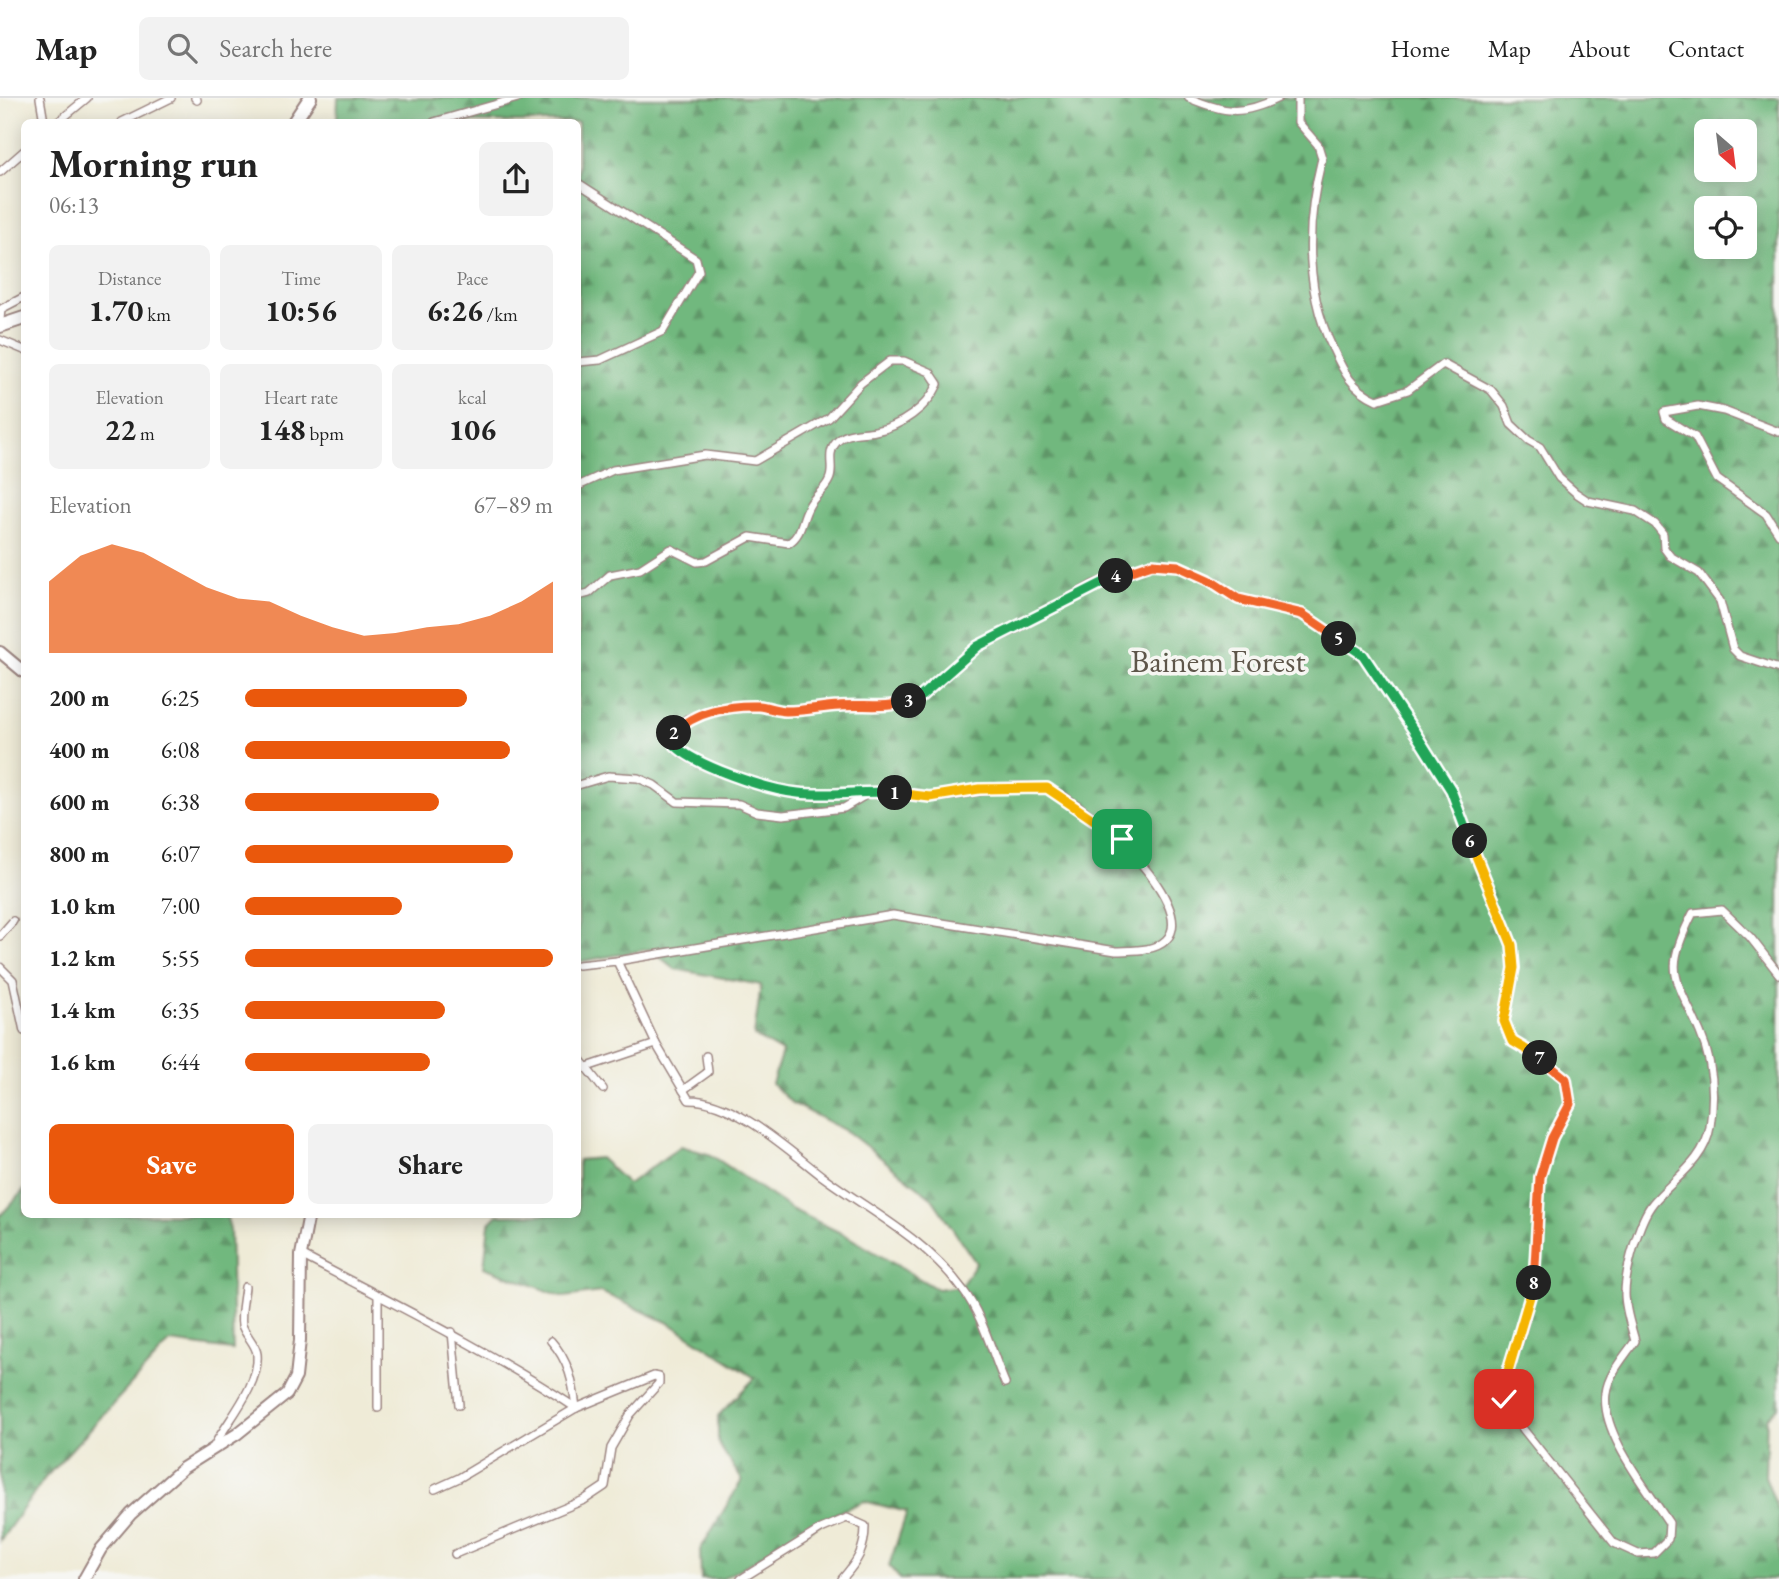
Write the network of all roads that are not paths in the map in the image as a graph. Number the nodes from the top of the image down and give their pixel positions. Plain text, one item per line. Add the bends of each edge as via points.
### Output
1 (40, 98) edge
2 (87, 98) edge
3 (171, 98) edge
4 (310, 98) edge
5 (518, 98) edge
6 (1189, 98) edge
7 (1278, 98) edge
8 (1298, 98) edge
9 (44, 119) edge
10 (62, 119) edge
11 (128, 119) edge
12 (296, 119) edge
13 (443, 119) edge
14 (21, 154) edge
15 (0, 172) edge
16 (581, 185) edge
17 (21, 299) edge
18 (21, 319) edge
19 (0, 320) edge
20 (0, 326) edge
21 (0, 340) edge
22 (21, 349) edge
23 (581, 362) edge
24 (1779, 432) edge
25 (581, 485) edge
26 (1779, 534) edge
27 (581, 595) edge
28 (0, 652) edge
29 (1779, 669) edge
30 (21, 670) edge
31 (581, 784) edge
32 (869, 793) junction
33 (13, 921) dead end
34 (0, 936) edge
35 (617, 961) junction
36 (581, 965) edge
37 (0, 967) edge
38 (1779, 974) edge
39 (21, 1017) edge
40 (656, 1044) junction
41 (706, 1056) dead end
42 (581, 1060) edge
43 (587, 1067) junction
44 (603, 1089) dead end
45 (683, 1090) junction
46 (308, 1218) edge
47 (301, 1255) junction
48 (245, 1287) dead end
49 (378, 1295) junction
50 (452, 1332) junction
51 (551, 1341) dead end
52 (1005, 1383) dead end
53 (459, 1405) dead end
54 (378, 1408) dead end
55 (576, 1408) junction
56 (213, 1448) junction
57 (435, 1489) dead end
58 (455, 1554) dead end
59 (82, 1577) edge
60 (741, 1579) edge
61 (842, 1579) edge

1 - 9 street
2 - 10 street
3 - 11 street
4 - 12 main road
5 - 13 street
6 - 7 street via 1238,112
8 - 29 street via 1298,122 1318,145 1322,158 1310,270 1316,306 1346,378 1362,394 1377,400 1408,390 1443,364 1480,383 1504,406 1511,424 1540,447 1559,478 1576,493 1635,511 1656,524 1670,556 1699,573 1720,601 1733,649 1740,656
14 - 15 street
16 - 23 street via 696,259 699,271 663,331 600,360
17 - 19 street via 1,309
18 - 20 main road
21 - 22 street
24 - 26 street via 1724,411 1698,407 1664,412 1666,419 1695,436 1717,479 1766,514
25 - 27 street via 613,470 705,455 755,461 829,418 861,383 890,361 930,372 938,384 933,396 911,415 878,431 845,436 835,443 830,453 830,480 808,506 798,537 789,543 750,537 697,562 671,548 640,569 610,575
28 - 30 street
31 - 32 street via 608,776 638,778 677,802 738,804 783,816 844,808
32 - 35 street via 930,797 979,789 1047,788 1122,839 1153,879 1173,914 1174,926 1166,940 1144,950 1116,951 893,915
32 - 38 street via 797,793 741,778 682,754 674,744 674,733 687,719 722,709 897,705 919,698 978,646 1092,585 1152,564 1178,566 1238,599 1302,614 1363,655 1451,790 1500,912 1512,945 1514,968 1504,1021 1512,1041 1566,1079 1570,1104 1552,1138 1540,1177 1536,1273 1504,1399 1614,1543 1638,1554 1654,1553 1668,1539 1669,1523 1617,1440 1606,1412 1605,1391 1635,1341 1625,1292 1642,1218 1679,1180 1710,1130 1712,1073 1701,1033 1674,978 1675,953 1693,913 1722,910
33 - 34 street
35 - 36 street
35 - 40 street
37 - 39 street via 13,980
40 - 43 street
40 - 45 street
41 - 45 street via 708,1072
42 - 43 street
43 - 44 street
45 - 52 street via 690,1100 707,1100 776,1139 929,1253 970,1301
46 - 47 street
47 - 49 street
47 - 56 street via 296,1377 287,1394
48 - 56 street via 242,1324 257,1354 246,1398
49 - 50 street
49 - 54 street
50 - 53 street
50 - 55 street
51 - 55 street via 572,1376
55 - 57 street
55 - 58 street via 654,1376 660,1379 630,1415 611,1448 605,1486 584,1500
56 - 59 street via 131,1514
60 - 61 street via 847,1518 865,1526 865,1543 858,1561

